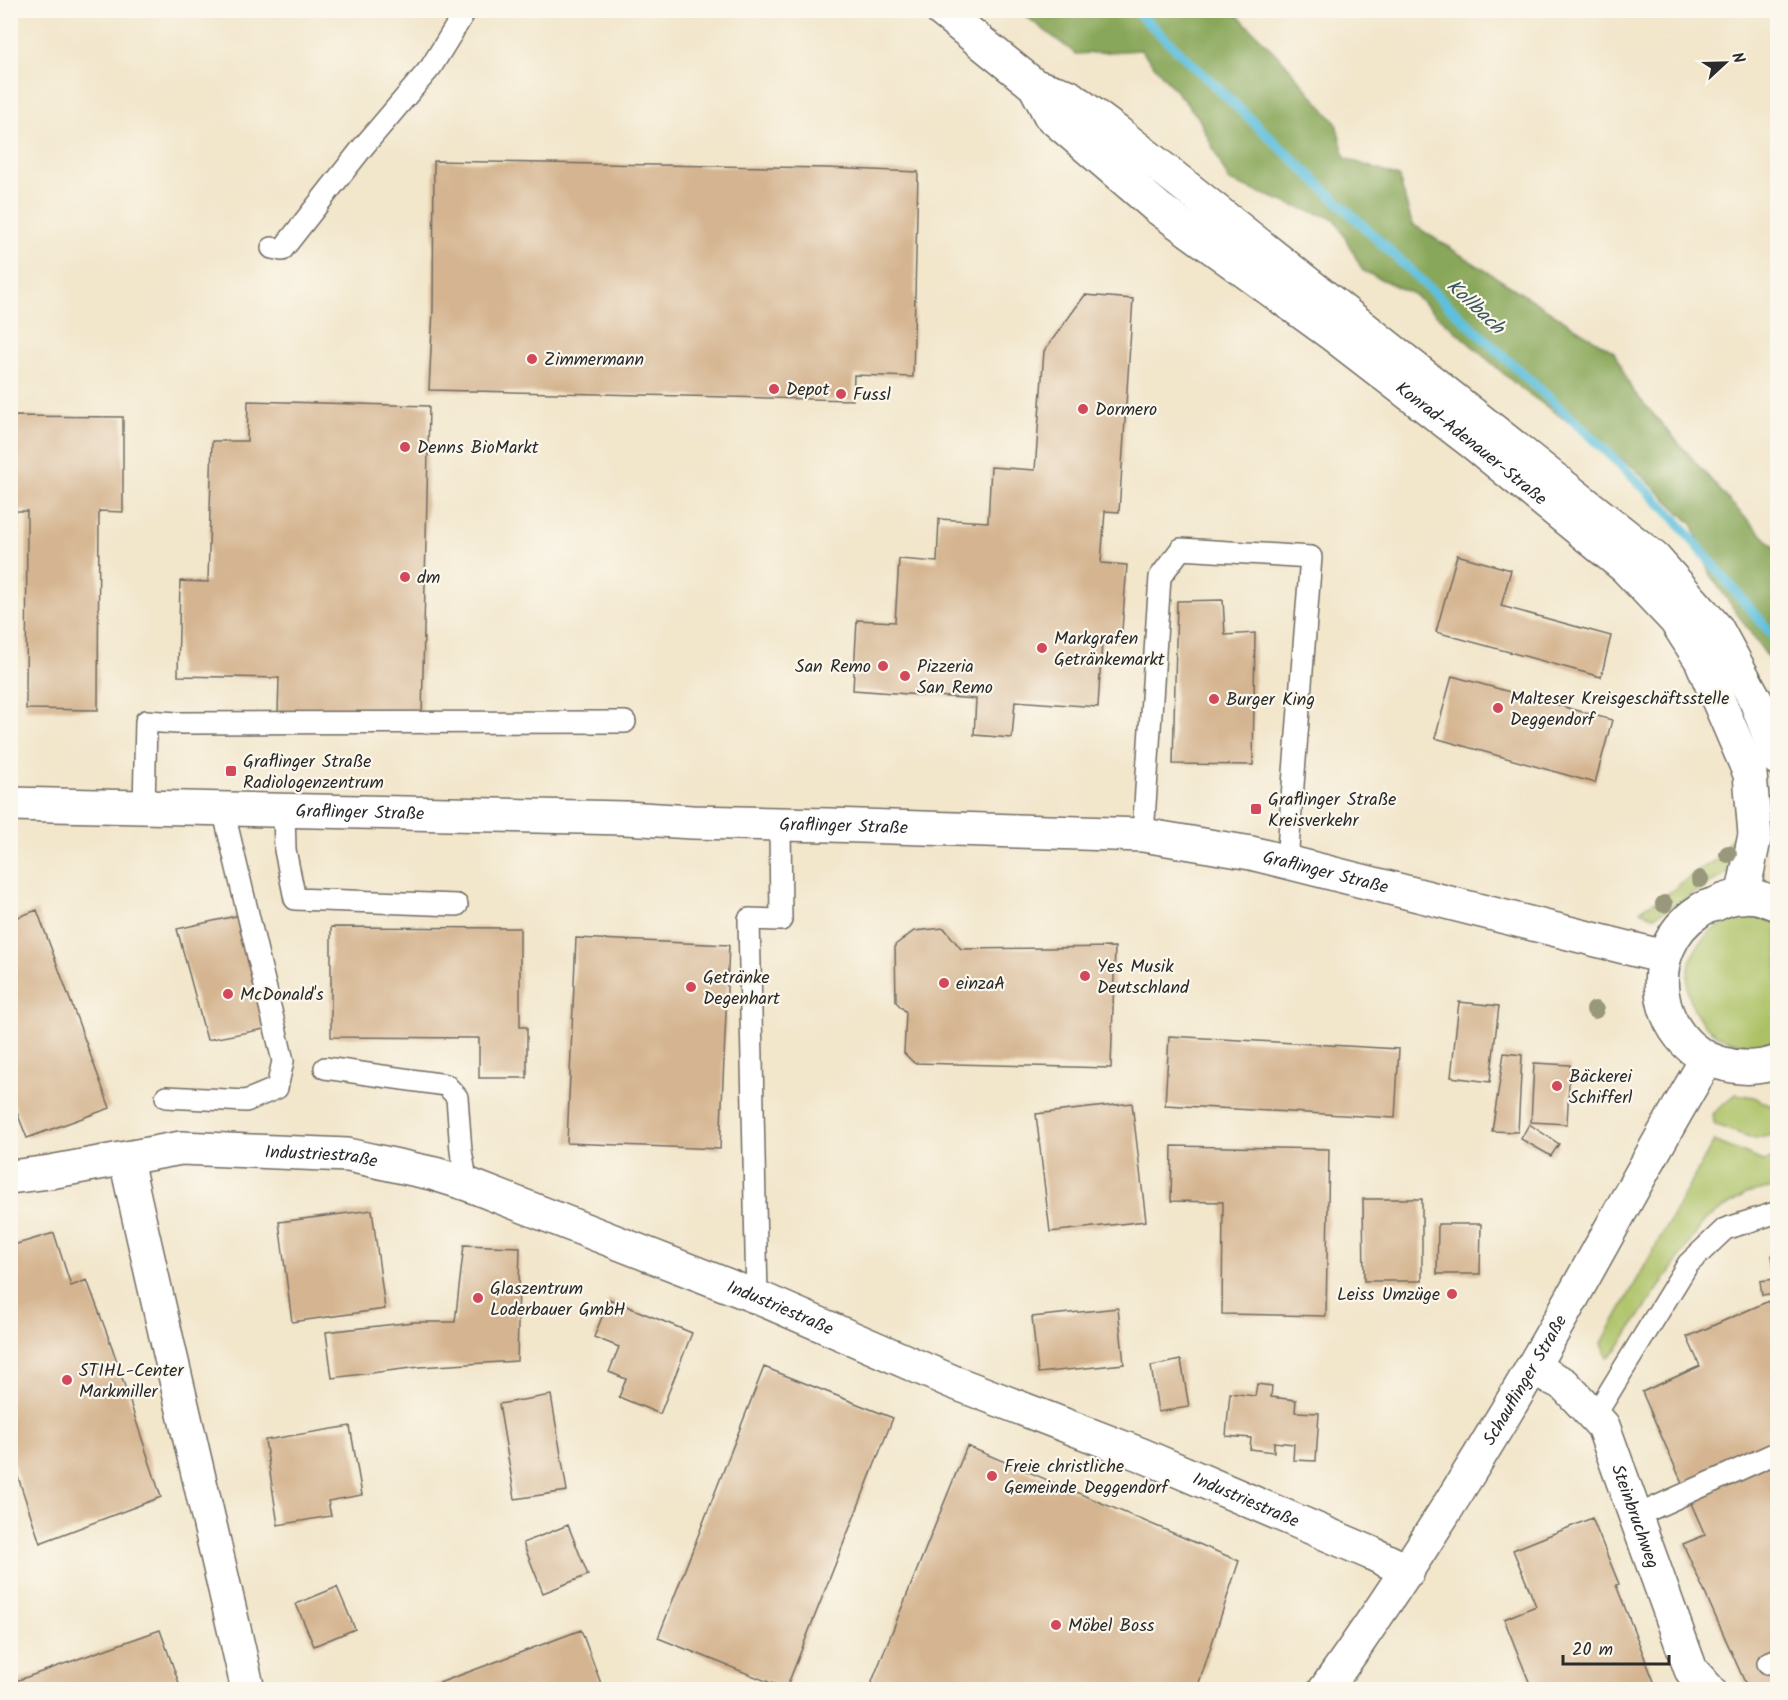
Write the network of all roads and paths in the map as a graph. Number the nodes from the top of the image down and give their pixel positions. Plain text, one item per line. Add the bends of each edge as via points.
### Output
1 (466, 10) edge
2 (941, 10) edge
3 (1035, 86) junction
4 (272, 248) dead end
5 (625, 722) dead end
6 (1778, 759) edge
7 (10, 804) edge
8 (144, 808) junction
9 (222, 809) junction
10 (284, 809) junction
11 (780, 824) junction
12 (1143, 835) junction
13 (1287, 861) junction
14 (1742, 897) junction
15 (457, 904) dead end
16 (1778, 904) edge
17 (1664, 957) junction
18 (1707, 1059) junction
19 (1778, 1062) edge
20 (325, 1068) dead end
21 (166, 1097) dead end
22 (126, 1160) junction
23 (10, 1177) edge
24 (467, 1184) junction
25 (1778, 1212) edge
26 (758, 1297) junction
27 (1532, 1368) junction
28 (1594, 1417) junction
29 (1778, 1452) edge
30 (1636, 1516) junction
31 (1407, 1571) junction
32 (248, 1689) edge
33 (1326, 1689) edge
34 (1709, 1689) edge

1 - 4 lane via 431,67 282,250
2 - 3 street, Konrad-Adenauer-Straße
3 - 6 street, Konrad-Adenauer-Straße via 1068,96 1118,133 1654,558 1717,629 1756,701
3 - 14 street, Konrad-Adenauer-Straße via 1050,115 1158,208 1477,446 1624,567 1676,621 1701,660 1750,774 1755,835
5 - 8 lane via 146,721
7 - 8 street, Graflinger Straße
8 - 9 street, Graflinger Straße
9 - 10 street, Graflinger Straße
9 - 21 lane via 283,1061 277,1088 246,1101
10 - 11 street, Graflinger Straße
10 - 15 lane via 285,850 295,899
11 - 12 street, Graflinger Straße
11 - 26 lane via 782,920 749,919
12 - 13 street, Graflinger Straße
12 - 13 lane via 1160,577 1181,549 1311,557
13 - 17 street, Graflinger Straße
14 - 16 street
14 - 17 street via 1699,910 1677,931
17 - 18 street via 1660,987 1667,1016 1683,1041
18 - 19 street via 1735,1068 1765,1067
18 - 27 street, Schauflinger Straße
20 - 24 lane via 446,1085 456,1098
22 - 23 street, Industriestraße
22 - 24 street, Industriestraße via 181,1148 348,1155
22 - 32 street
24 - 26 street, Industriestraße
25 - 28 lane via 1725,1229 1688,1264
26 - 31 street, Industriestraße via 953,1382 1142,1455
27 - 28 street, Steinbruchweg via 1564,1384
27 - 31 street, Schauflinger Straße
28 - 30 street, Steinbruchweg via 1603,1426
29 - 30 lane
30 - 34 street, Steinbruchweg via 1691,1670
31 - 33 street, Schauflinger Straße

